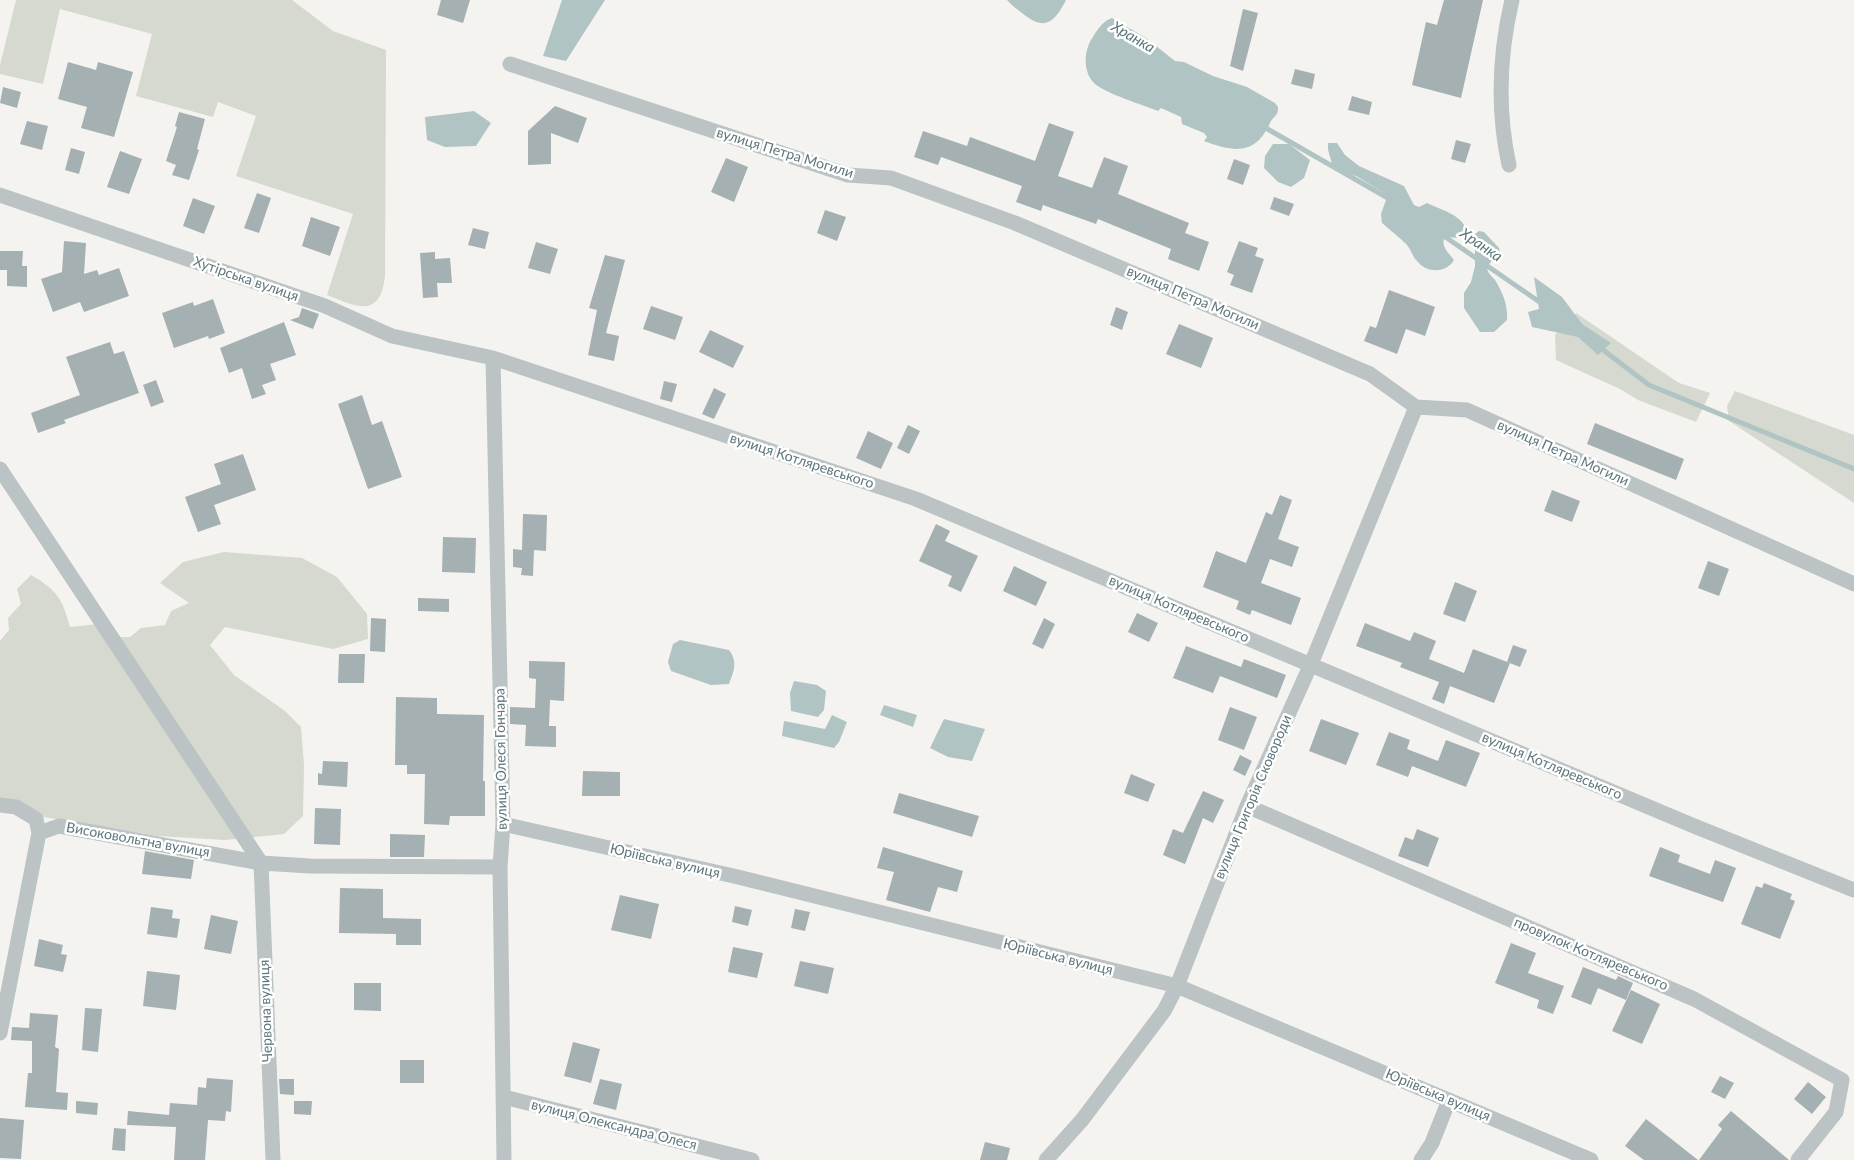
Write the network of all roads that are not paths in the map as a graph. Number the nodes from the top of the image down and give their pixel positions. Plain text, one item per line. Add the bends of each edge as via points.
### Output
1 (1512, 0) edge
2 (510, 64) dead end
3 (1509, 165) dead end
4 (0, 195) edge
5 (492, 358) junction
6 (1416, 407) junction
7 (0, 469) edge
8 (1854, 584) edge
9 (1311, 664) junction
10 (0, 805) edge
11 (1247, 806) junction
12 (502, 824) junction
13 (39, 833) junction
14 (261, 863) junction
15 (500, 866) junction
16 (1854, 890) edge
17 (1177, 986) junction
18 (0, 1033) edge
19 (504, 1097) junction
20 (1449, 1100) junction
21 (273, 1160) edge
22 (504, 1160) edge
23 (752, 1160) edge
24 (1046, 1160) edge
25 (1421, 1160) edge
26 (1591, 1160) edge
27 (1798, 1160) edge

1 - 3 street via 1501,76 1502,134
2 - 6 street, вулиця Петра Могили via 848,175 891,178 1015,223 1370,374
4 - 5 street, Хутірська вулиця via 325,306 392,336
5 - 9 street, вулиця Котляревського via 916,500
5 - 12 street, вулиця Олеся Гончара
6 - 8 street, вулиця Петра Могили via 1467,410
6 - 9 street, вулиця Григорія Сковороди
7 - 14 street
9 - 11 street, вулиця Григорія Сковороди
9 - 16 street, вулиця Котляревського
10 - 13 street via 16,807 36,819
11 - 17 street, вулиця Григорія Сковороди
11 - 27 street, провулок Котляревського via 1694,999 1842,1080 1836,1112
12 - 15 street, вулиця Олеся Гончара
12 - 17 street, Юріївська вулиця via 738,877
13 - 14 street, Високовольтна вулиця via 59,826
13 - 18 street
14 - 15 street, Високовольтна вулиця
14 - 21 street, Червона вулиця
15 - 19 street, вулиця Олеся Гончара
17 - 20 street, Юріївська вулиця
17 - 24 street, вулиця Григорія Сковороди via 1164,1012 1082,1120
19 - 22 street, вулиця Олеся Гончара
19 - 23 street, вулиця Олександра Олеся
20 - 25 street via 1432,1143
20 - 26 street, Юріївська вулиця

